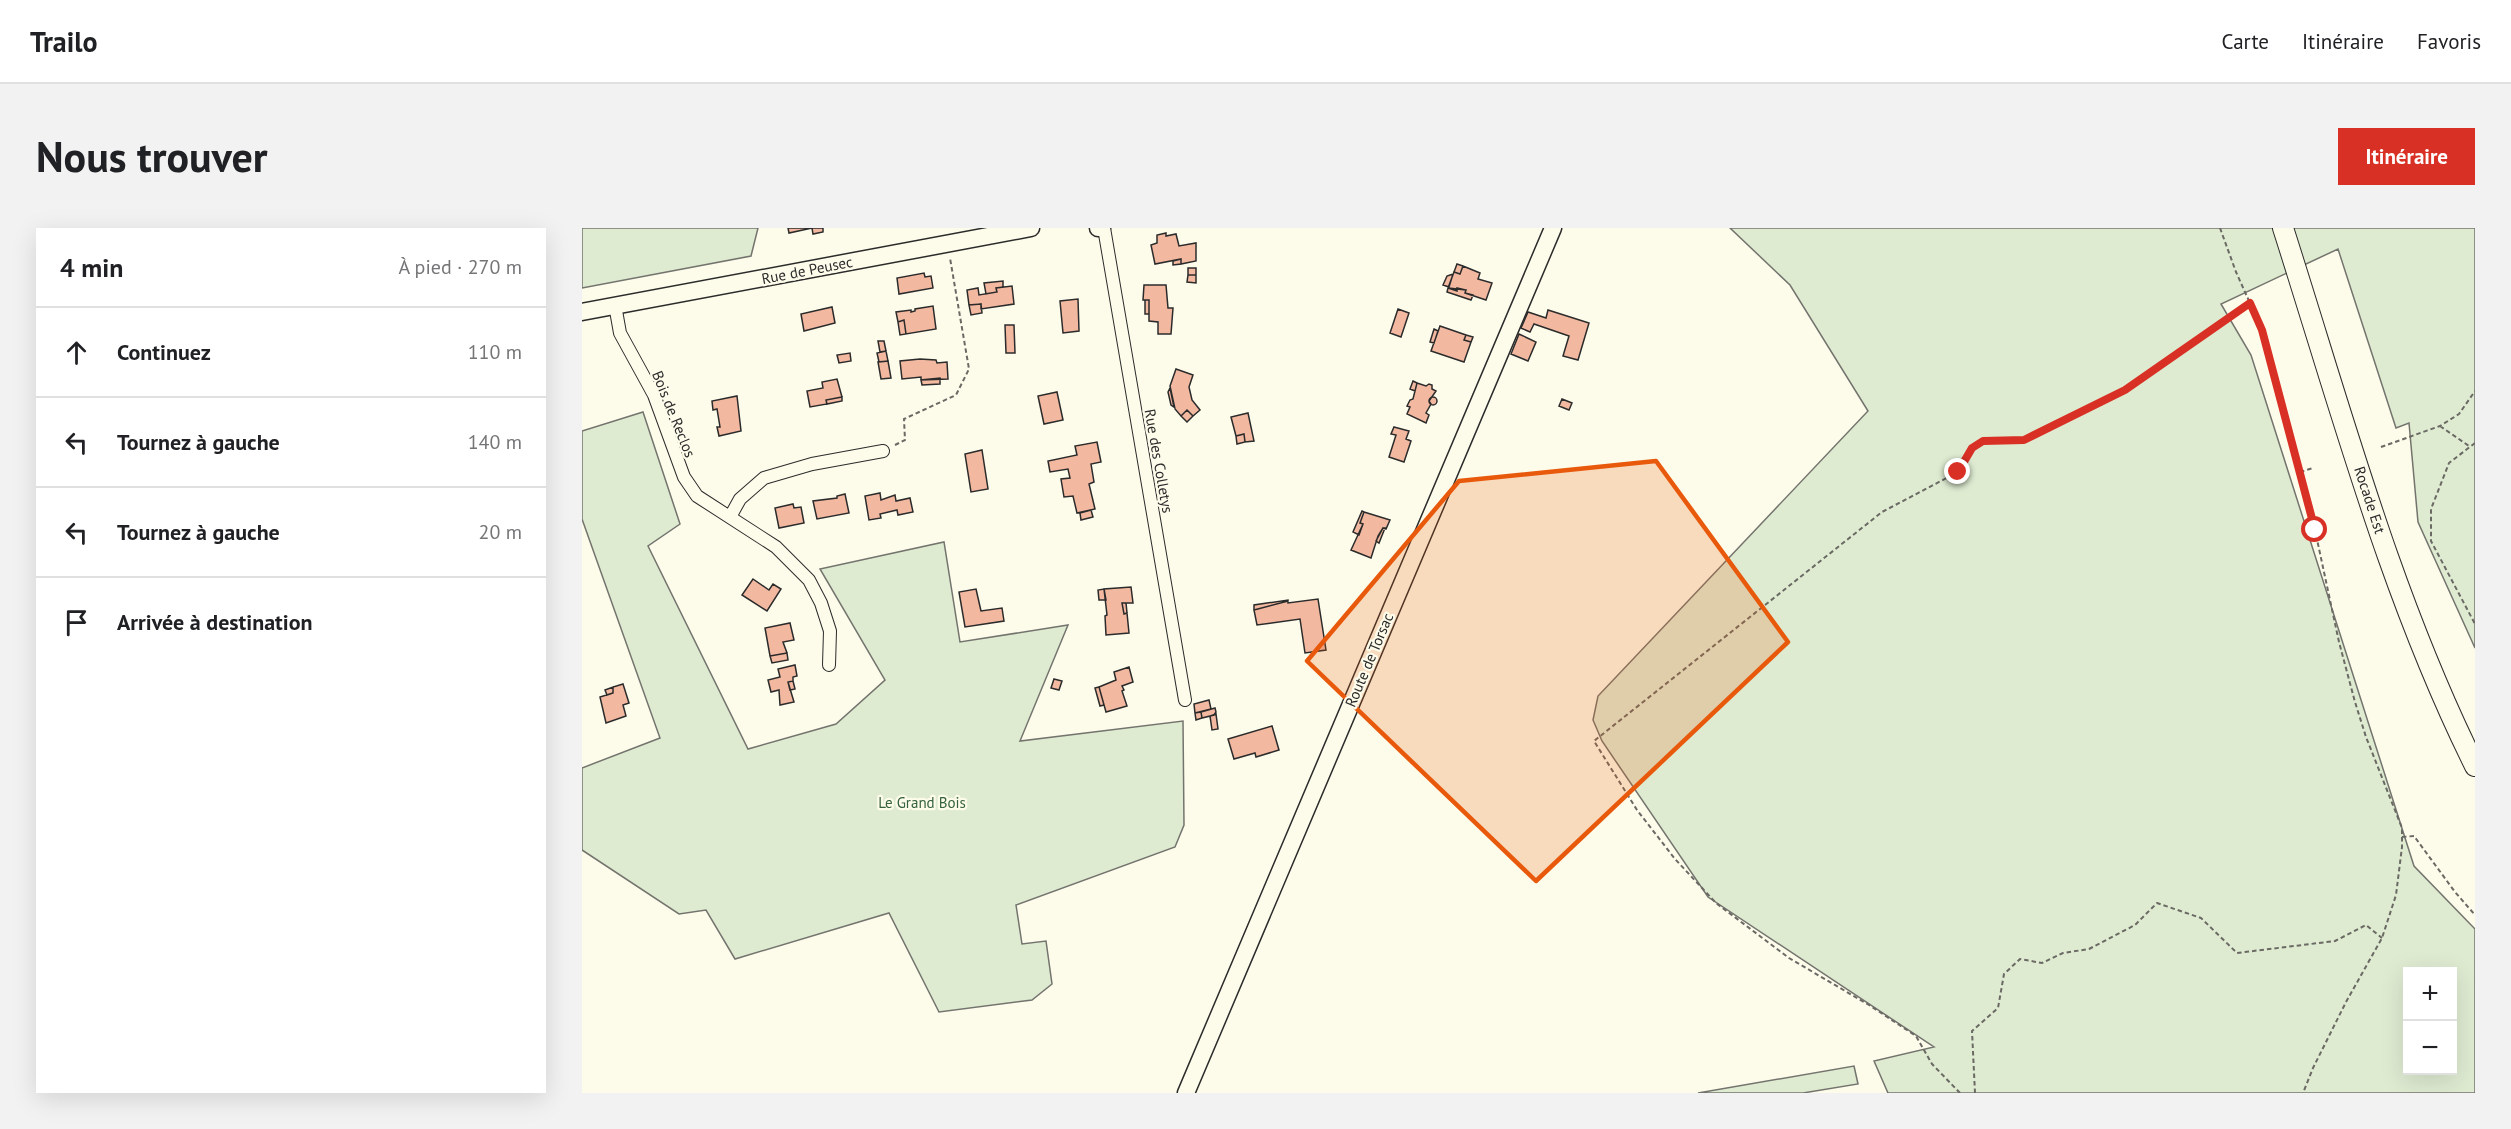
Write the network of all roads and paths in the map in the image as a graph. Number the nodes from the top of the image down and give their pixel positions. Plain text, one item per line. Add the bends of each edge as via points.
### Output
1 (1031, 228) edge
2 (1102, 228) edge
3 (1553, 228) edge
4 (2220, 228) edge
5 (2283, 228) edge
6 (948, 244) junction
7 (2250, 303) junction
8 (615, 305) junction
9 (582, 312) edge
10 (2475, 391) edge
11 (2440, 426) junction
12 (2475, 443) edge
13 (2469, 446) junction
14 (2381, 447) dead end
15 (883, 450) joint
16 (2313, 468) dead end
17 (2300, 472) junction
18 (730, 517) junction
19 (2475, 624) edge
20 (829, 665) dead end
21 (1185, 699) dead end
22 (2475, 766) edge
23 (2402, 837) junction
24 (2475, 915) edge
25 (2382, 938) junction
26 (1186, 1093) edge
27 (1960, 1093) edge
28 (1975, 1093) edge
29 (2303, 1093) edge

1 - 6 street, Rue de Peusec
2 - 21 street, Rue des Colletys
3 - 26 street, Route de Torsac
4 - 7 path
5 - 22 main road, Rocade Est via 2410,619 2442,700
6 - 8 street, Rue de Peusec
6 - 15 path via 969,369 956,395 904,419 905,440
7 - 17 path via 2262,330
7 - 27 path via 2125,390 2024,440 1983,441 1972,448 1958,472 1882,512 1594,741 1643,818 1716,903 1790,958 1916,1036 1932,1064
8 - 9 street, Rue de Peusec
8 - 18 street, Bois de Reclos via 620,333 654,395 684,477 697,496
10 - 11 path via 2458,414
11 - 13 path
11 - 14 path
12 - 13 path
13 - 19 path via 2449,463 2431,509 2431,541
15 - 18 street via 764,478 740,499
16 - 17 path
17 - 23 path via 2355,702 2398,815
18 - 20 street, Bois de Reclos via 776,547 808,580 822,603 830,631
23 - 24 path via 2414,836
23 - 25 path via 2396,895
25 - 28 path via 2366,925 2335,941 2237,953 2200,918 2157,903 2135,925 2089,949 2063,953 2042,963 2020,959 2004,974 1998,1008 1972,1031
25 - 29 path via 2341,1011

